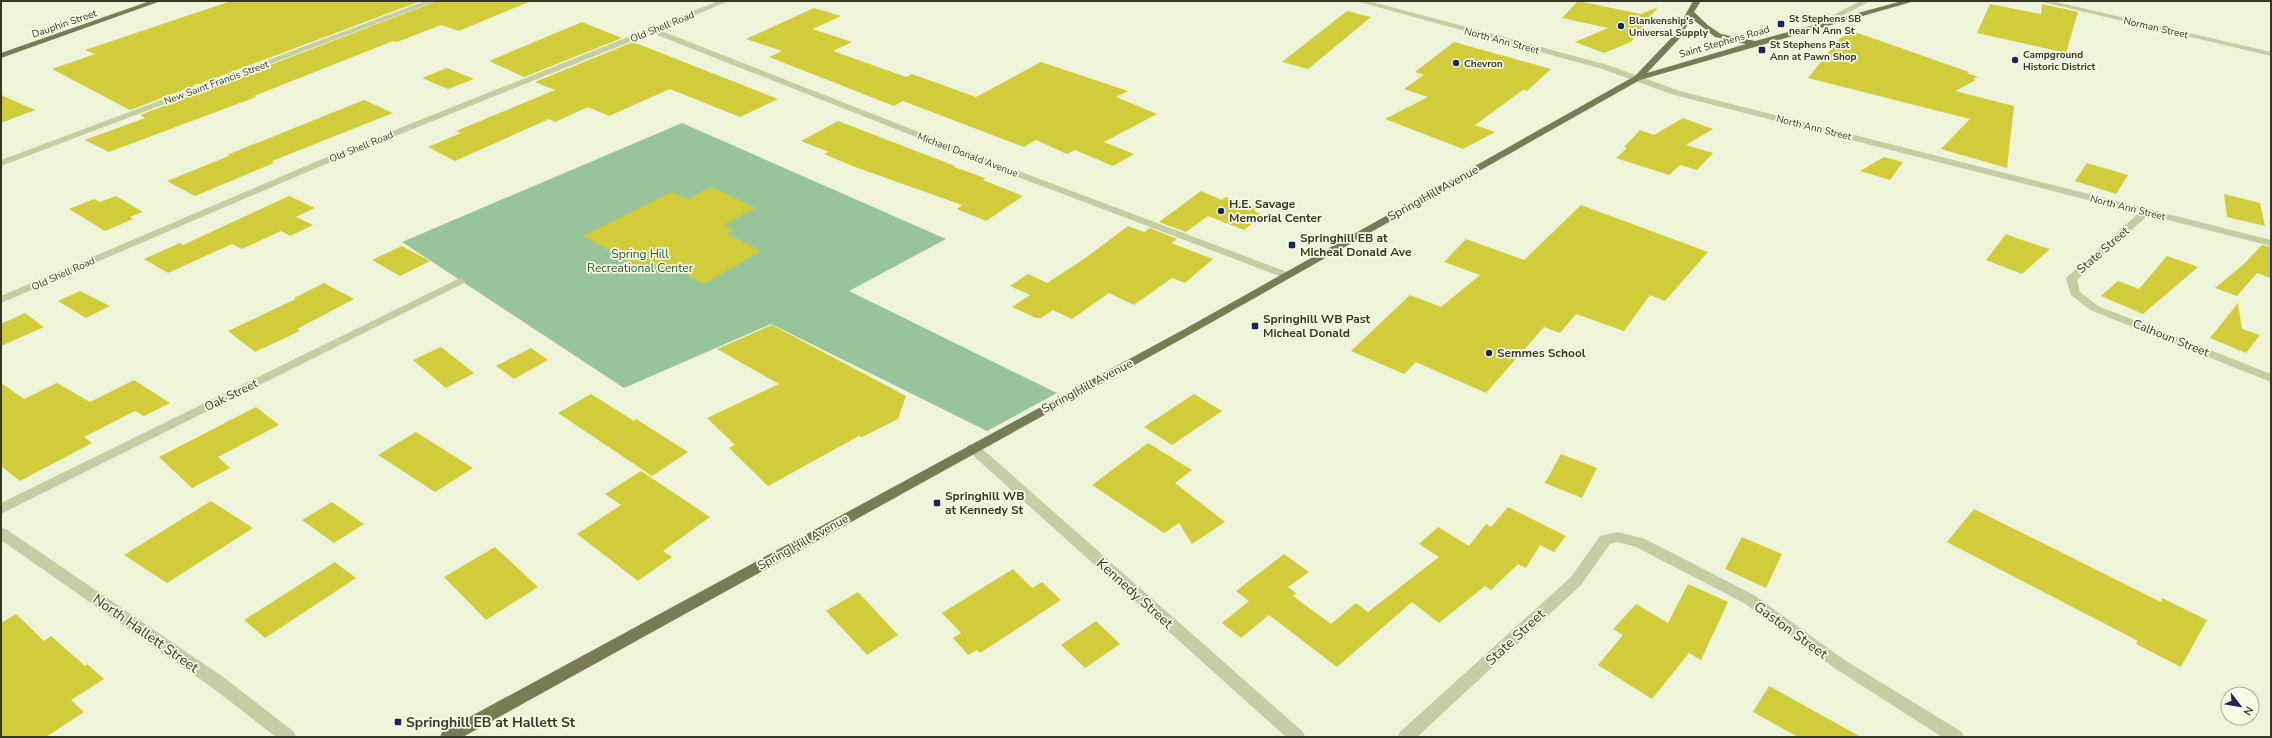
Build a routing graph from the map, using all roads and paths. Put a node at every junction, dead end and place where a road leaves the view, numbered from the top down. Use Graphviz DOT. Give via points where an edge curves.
graph roads {
  1 [pos="157,1"];
  2 [pos="432,1"];
  3 [pos="725,1"];
  4 [pos="1360,1"];
  5 [pos="1697,1"];
  6 [pos="1866,1"];
  7 [pos="1911,1"];
  8 [pos="2042,1"];
  9 [pos="1692,12"];
  10 [pos="1818,25"];
  11 [pos="651,30"];
  12 [pos="1757,42"];
  13 [pos="2271,54"];
  14 [pos="1,56"];
  15 [pos="1638,78"];
  16 [pos="1,162"];
  17 [pos="2146,212"];
  18 [pos="2271,242"];
  19 [pos="1286,276"];
  20 [pos="460,281"];
  21 [pos="2075,293"];
  22 [pos="1,300"];
  23 [pos="2271,378"];
  24 [pos="973,448"];
  25 [pos="1,509"];
  26 [pos="1,533"];
  27 [pos="1618,537"];
  28 [pos="288,737"];
  29 [pos="448,737"];
  30 [pos="1297,737"];
  31 [pos="1406,737"];
  32 [pos="1956,737"];
  1 -- 14 [label="main road, Dauphin Street"];
  2 -- 16 [label="street, New Saint Francis Street"];
  3 -- 11 [label="street, Old Shell Road"];
  4 -- 15 [label="street, North Ann Street"];
  5 -- 9 [label="main road, Spring Hill Avenue"];
  6 -- 10 [label="street"];
  7 -- 10 [label="main road, Saint Stephens Road"];
  8 -- 13 [label="street, Norman Street"];
  9 -- 12 [label="main road" via="1710,33 1723,38"];
  9 -- 15 [label="main road, Spring Hill Avenue" via="1677,36"];
  10 -- 12 [label="main road, Saint Stephens Road"];
  11 -- 19 [label="street, Michael Donald Avenue"];
  11 -- 22 [label="street, Old Shell Road" via="318,164"];
  12 -- 15 [label="main road, Saint Stephens Road"];
  15 -- 17 [label="street, North Ann Street" via="1677,93"];
  15 -- 19 [label="main road, Spring Hill Avenue"];
  17 -- 18 [label="street, North Ann Street"];
  17 -- 21 [label="street, State Street" via="2070,279"];
  19 -- 24 [label="main road, Spring Hill Avenue"];
  20 -- 25 [label="street, Oak Street"];
  21 -- 23 [label="street, Calhoun Street" via="2094,308"];
  24 -- 29 [label="main road, Spring Hill Avenue"];
  24 -- 30 [label="street, Kennedy Street"];
  26 -- 28 [label="street, North Hallett Street" via="220,684"];
  27 -- 31 [label="street, State Street" via="1605,540 1576,581"];
  27 -- 32 [label="street, Gaston Street" via="1640,543 1749,599 1841,665"];
}
